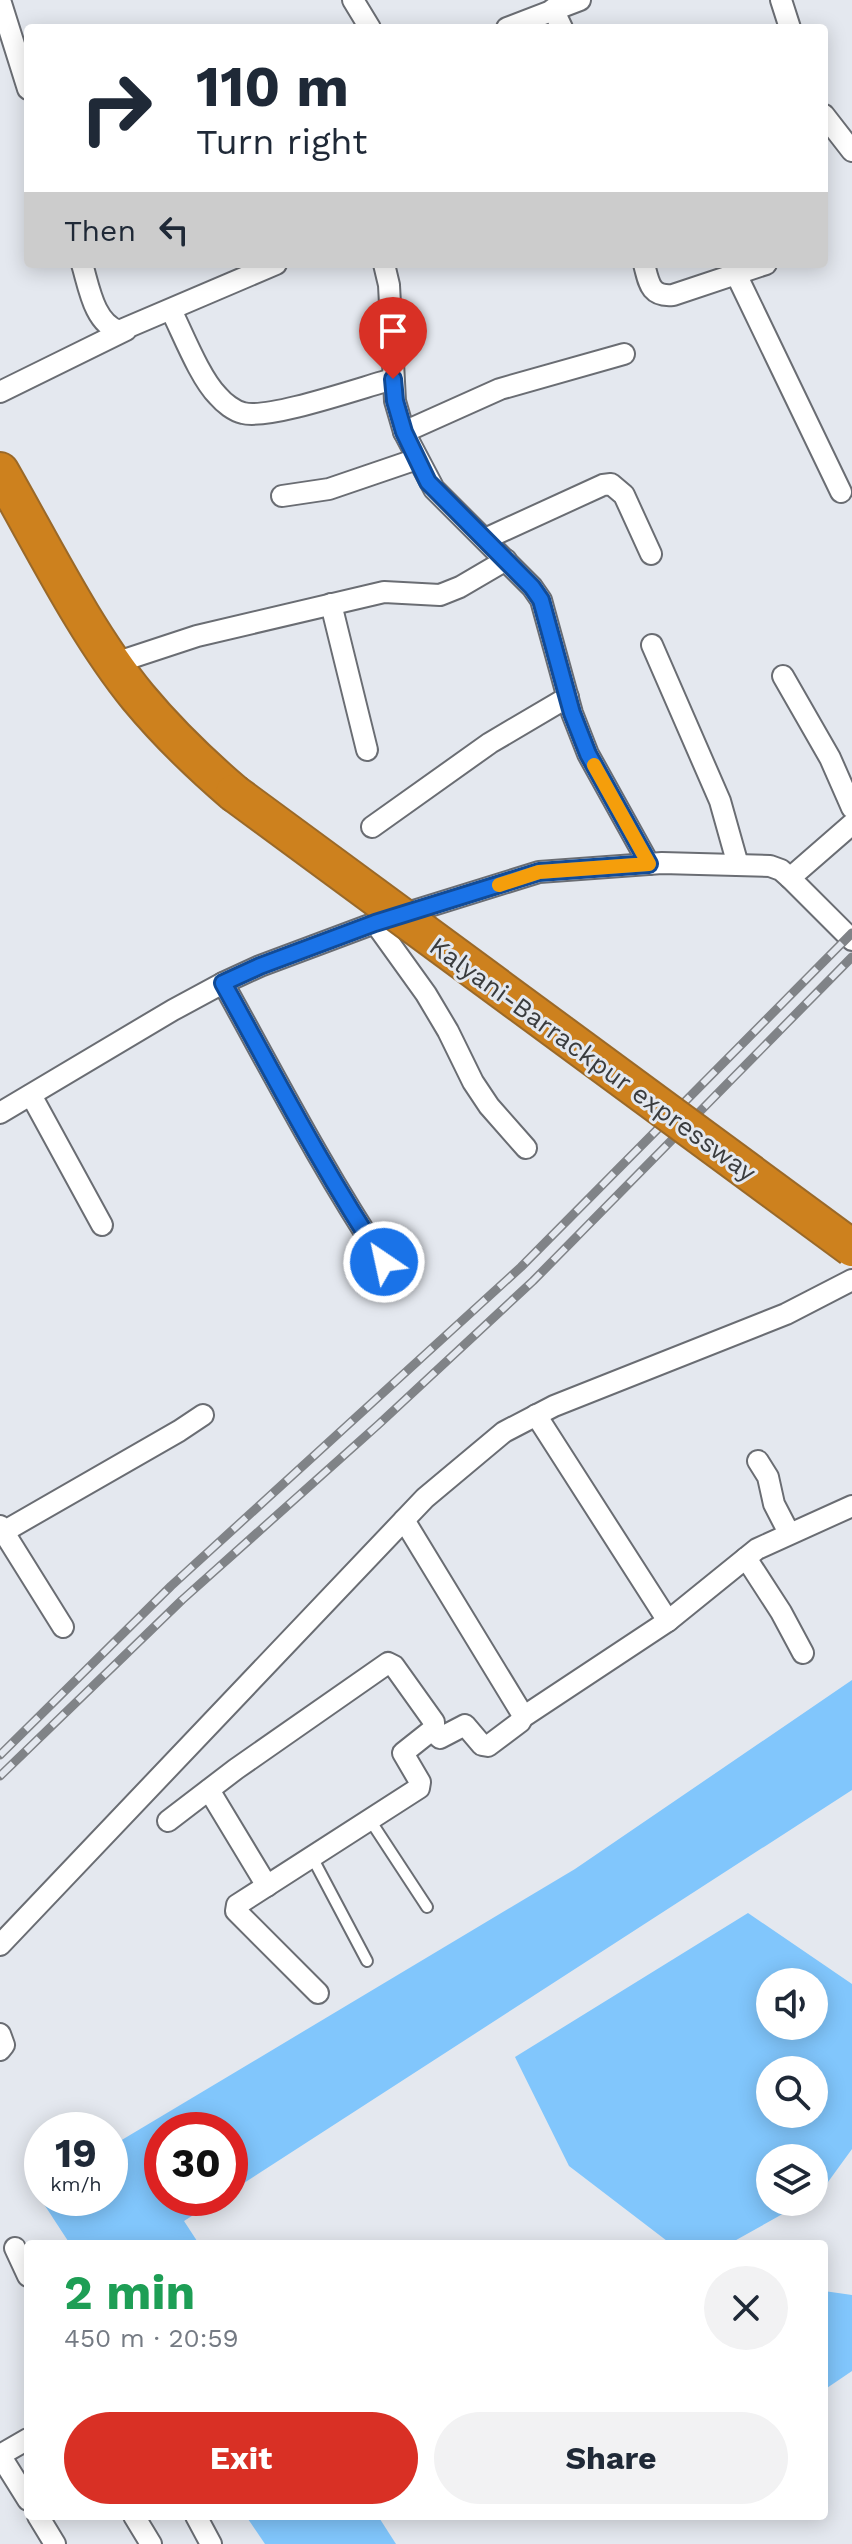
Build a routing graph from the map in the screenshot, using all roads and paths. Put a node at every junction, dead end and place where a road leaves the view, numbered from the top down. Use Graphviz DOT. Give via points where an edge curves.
graph roads {
  1 [pos="0,0"];
  2 [pos="353,0"];
  3 [pos="580,0"];
  4 [pos="781,0"];
  5 [pos="558,18"];
  6 [pos="368,24"];
  7 [pos="527,24"];
  8 [pos="789,24"];
  9 [pos="24,76"];
  10 [pos="828,120"];
  11 [pos="852,151"];
  12 [pos="83,268"];
  13 [pos="267,268"];
  14 [pos="385,268"];
  15 [pos="645,268"];
  16 [pos="754,268"];
  17 [pos="736,274"];
  18 [pos="171,310"];
  19 [pos="129,328"];
  20 [pos="624,354"];
  21 [pos="393,379"];
  22 [pos="0,392"];
  23 [pos="404,432"];
  24 [pos="417,459"];
  25 [pos="0,471"];
  26 [pos="841,492"];
  27 [pos="282,496"];
  28 [pos="485,539"];
  29 [pos="651,554"];
  30 [pos="506,560"];
  31 [pos="331,604"];
  32 [pos="652,645"];
  33 [pos="115,663"];
  34 [pos="783,676"];
  35 [pos="568,697"];
  36 [pos="367,750"];
  37 [pos="852,808"];
  38 [pos="852,824"];
  39 [pos="372,827"];
  40 [pos="649,864"];
  41 [pos="738,865"];
  42 [pos="790,878"];
  43 [pos="375,923"];
  44 [pos="852,940"];
  45 [pos="223,983"];
  46 [pos="31,1095"];
  47 [pos="0,1113"];
  48 [pos="526,1148"];
  49 [pos="102,1225"];
  50 [pos="852,1248"];
  51 [pos="384,1262"];
  52 [pos="852,1280"];
  53 [pos="203,1415"];
  54 [pos="536,1415"];
  55 [pos="758,1461"];
  56 [pos="849,1513"];
  57 [pos="404,1520"];
  58 [pos="2,1529"];
  59 [pos="789,1533"];
  60 [pos="746,1558"];
  61 [pos="668,1621"];
  62 [pos="63,1627"];
  63 [pos="803,1653"];
  64 [pos="524,1715"];
  65 [pos="434,1731"];
  66 [pos="209,1790"];
  67 [pos="370,1820"];
  68 [pos="168,1821"];
  69 [pos="312,1857"];
  70 [pos="267,1886"];
  71 [pos="427,1907"];
  72 [pos="0,1945"];
  73 [pos="367,1961"];
  74 [pos="318,1993"];
  75 [pos="0,2034"];
  76 [pos="0,2050"];
  77 [pos="15,2248"];
  78 [pos="24,2267"];
  79 [pos="24,2441"];
  80 [pos="0,2455"];
  81 [pos="24,2494"];
  82 [pos="40,2520"];
  83 [pos="136,2520"];
  84 [pos="198,2520"];
  85 [pos="54,2544"];
  86 [pos="151,2544"];
  87 [pos="211,2544"];
  1 -- 9 [label="street"];
  2 -- 6 [label="street"];
  3 -- 5 [label="street"];
  4 -- 8 [label="street"];
  5 -- 7 [label="street"];
  10 -- 11 [label="street"];
  12 -- 19 [label="street" via="109,327"];
  13 -- 18 [label="street"];
  14 -- 21 [label="street"];
  15 -- 17 [label="street" via="649,283 664,296"];
  16 -- 17 [label="street"];
  17 -- 26 [label="street"];
  18 -- 19 [label="street"];
  18 -- 21 [label="street" via="216,395 243,413 271,413"];
  19 -- 22 [label="street"];
  20 -- 23 [label="street" via="500,389"];
  21 -- 23 [label="street"];
  23 -- 24 [label="street"];
  24 -- 27 [label="street" via="329,489"];
  24 -- 28 [label="street" via="434,489"];
  25 -- 33 [label="highway, Kalyani-Barrackpur expressway"];
  28 -- 29 [label="street" via="611,484 624,495"];
  28 -- 30 [label="street"];
  30 -- 31 [label="street" via="440,595 384,592"];
  30 -- 35 [label="street" via="545,609"];
  31 -- 33 [label="street" via="197,636"];
  31 -- 36 [label="street"];
  32 -- 41 [label="street" via="720,801"];
  33 -- 50 [label="highway, Kalyani-Barrackpur expressway, bridge" via="188,753 234,793"];
  34 -- 37 [label="street"];
  35 -- 39 [label="street" via="490,743"];
  35 -- 40 [label="street" via="588,754"];
  38 -- 42 [label="street"];
  40 -- 41 [label="street"];
  40 -- 43 [label="street" via="539,872"];
  41 -- 42 [label="street" via="770,866"];
  42 -- 44 [label="street"];
  43 -- 45 [label="street"];
  43 -- 48 [label="street" via="426,994 489,1106"];
  45 -- 46 [label="street"];
  45 -- 51 [label="street" via="314,1150"];
  46 -- 47 [label="street"];
  46 -- 49 [label="street"];
  52 -- 54 [label="street" via="786,1314"];
  53 -- 58 [label="street"];
  54 -- 57 [label="street" via="504,1432"];
  54 -- 61 [label="street"];
  55 -- 59 [label="street"];
  56 -- 59 [label="street"];
  57 -- 64 [label="street"];
  57 -- 72 [label="street"];
  58 -- 62 [label="street"];
  59 -- 60 [label="street"];
  60 -- 61 [label="street"];
  60 -- 63 [label="street"];
  61 -- 64 [label="street"];
  64 -- 65 [label="street" via="488,1746 465,1725 444,1737"];
  65 -- 66 [label="street" via="434,1722 388,1663"];
  65 -- 67 [label="street" via="403,1752 419,1788"];
  66 -- 68 [label="street"];
  66 -- 70 [label="street"];
  67 -- 69 [label="street"];
  67 -- 71 [label="lane"];
  69 -- 70 [label="street"];
  69 -- 73 [label="lane"];
  70 -- 74 [label="street" via="237,1905 236,1911"];
  75 -- 76 [label="street"];
  77 -- 78 [label="street"];
  79 -- 80 [label="street"];
  80 -- 81 [label="street"];
  82 -- 85 [label="street"];
  83 -- 86 [label="street"];
  84 -- 87 [label="street"];
}
